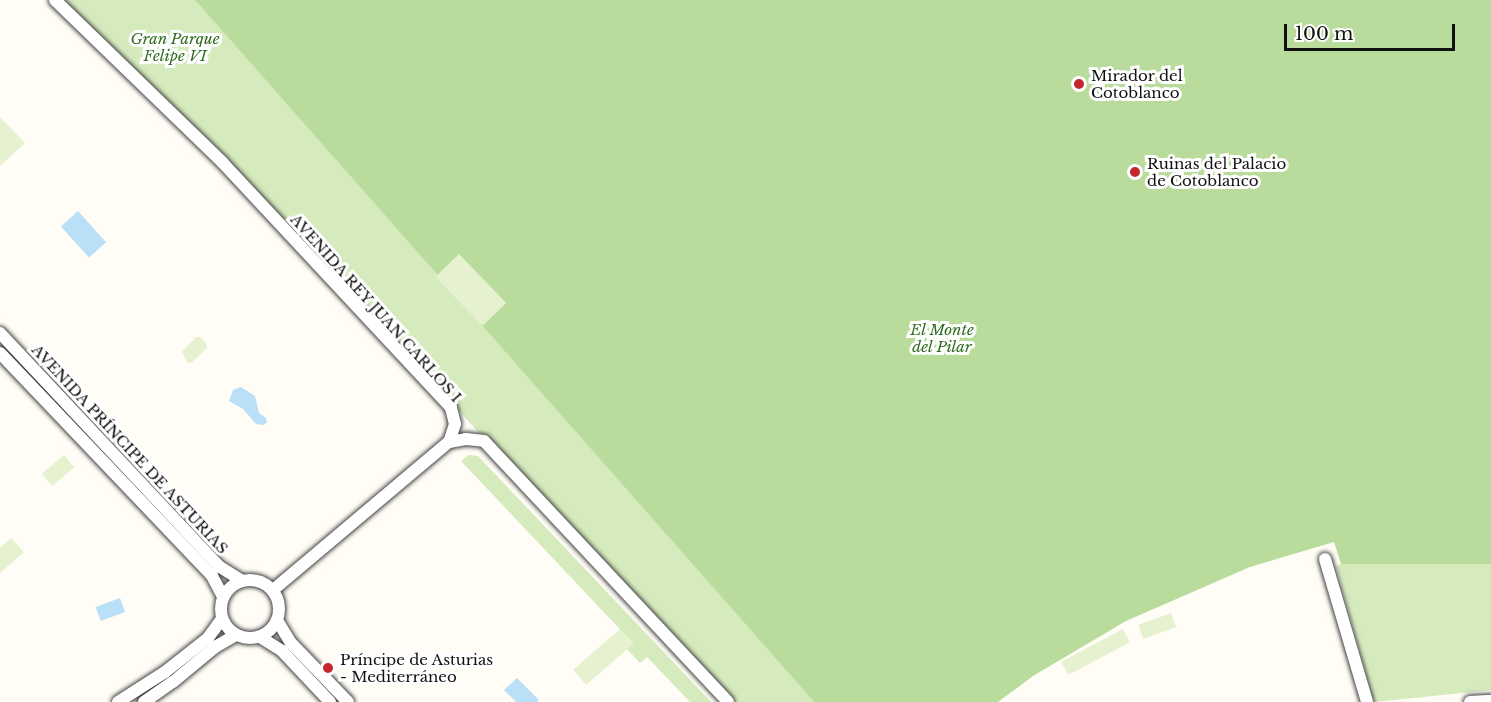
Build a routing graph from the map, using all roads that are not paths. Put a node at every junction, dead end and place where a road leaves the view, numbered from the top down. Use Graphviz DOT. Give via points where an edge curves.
graph roads {
  1 [pos="54,0"];
  2 [pos="0,333"];
  3 [pos="0,353"];
  4 [pos="449,442"];
  5 [pos="1325,559"];
  6 [pos="242,581"];
  7 [pos="273,590"];
  8 [pos="223,597"];
  9 [pos="222,619"];
  10 [pos="278,620"];
  11 [pos="236,636"];
  12 [pos="260,637"];
  13 [pos="1491,701"];
  14 [pos="118,702"];
  15 [pos="144,702"];
  16 [pos="330,702"];
  17 [pos="348,702"];
  18 [pos="728,702"];
  19 [pos="1367,702"];
  20 [pos="1470,702"];
  1 -- 4 [label="street, AVENIDA REY JUAN CARLOS I" via="222,162 451,408 455,424"];
  2 -- 6 [label="street, AVENIDA PRÍNCIPE DE ASTURIAS" via="220,567"];
  3 -- 8 [label="street, AVENIDA PRÍNCIPE DE ASTURIAS" via="212,576"];
  4 -- 7 [label="street"];
  4 -- 18 [label="street" via="484,441"];
  5 -- 19 [label="street"];
  6 -- 7 [label="street" via="259,581"];
  6 -- 8 [label="street"];
  7 -- 10 [label="street" via="279,605"];
  8 -- 9 [label="street"];
  9 -- 11 [label="street"];
  9 -- 14 [label="street" via="208,638"];
  10 -- 12 [label="street"];
  10 -- 17 [label="street" via="291,642"];
  11 -- 12 [label="street"];
  11 -- 15 [label="street" via="215,647"];
  12 -- 16 [label="street" via="282,651"];
  13 -- 20 [label="street"];
}
